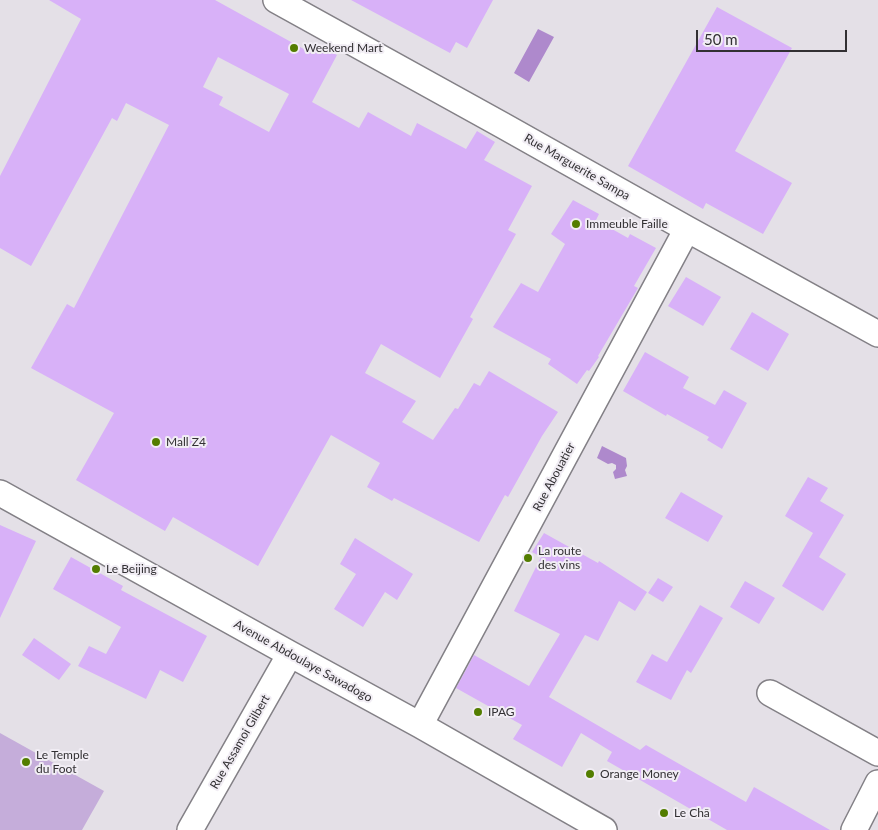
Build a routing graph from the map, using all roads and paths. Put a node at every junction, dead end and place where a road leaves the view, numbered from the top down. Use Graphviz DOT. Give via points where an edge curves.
graph roads {
  1 [pos="276,0"];
  2 [pos="687,229"];
  3 [pos="878,334"];
  4 [pos="0,493"];
  5 [pos="290,654"];
  6 [pos="770,693"];
  7 [pos="420,725"];
  8 [pos="878,754"];
  9 [pos="878,783"];
  10 [pos="190,830"];
  11 [pos="604,830"];
  12 [pos="854,830"];
  1 -- 2 [label="street, Rue Marguerite Sampa"];
  2 -- 3 [label="street, Rue Marguerite Sampa"];
  2 -- 7 [label="street, Rue Abouatier"];
  4 -- 5 [label="street, Avenue Abdoulaye Sawadogo"];
  5 -- 7 [label="street, Avenue Abdoulaye Sawadogo"];
  5 -- 10 [label="street, Rue Assamoi Gilbert"];
  6 -- 8 [label="street"];
  7 -- 11 [label="street, Avenue Abdoulaye Sawadogo"];
  9 -- 12 [label="street"];
}
